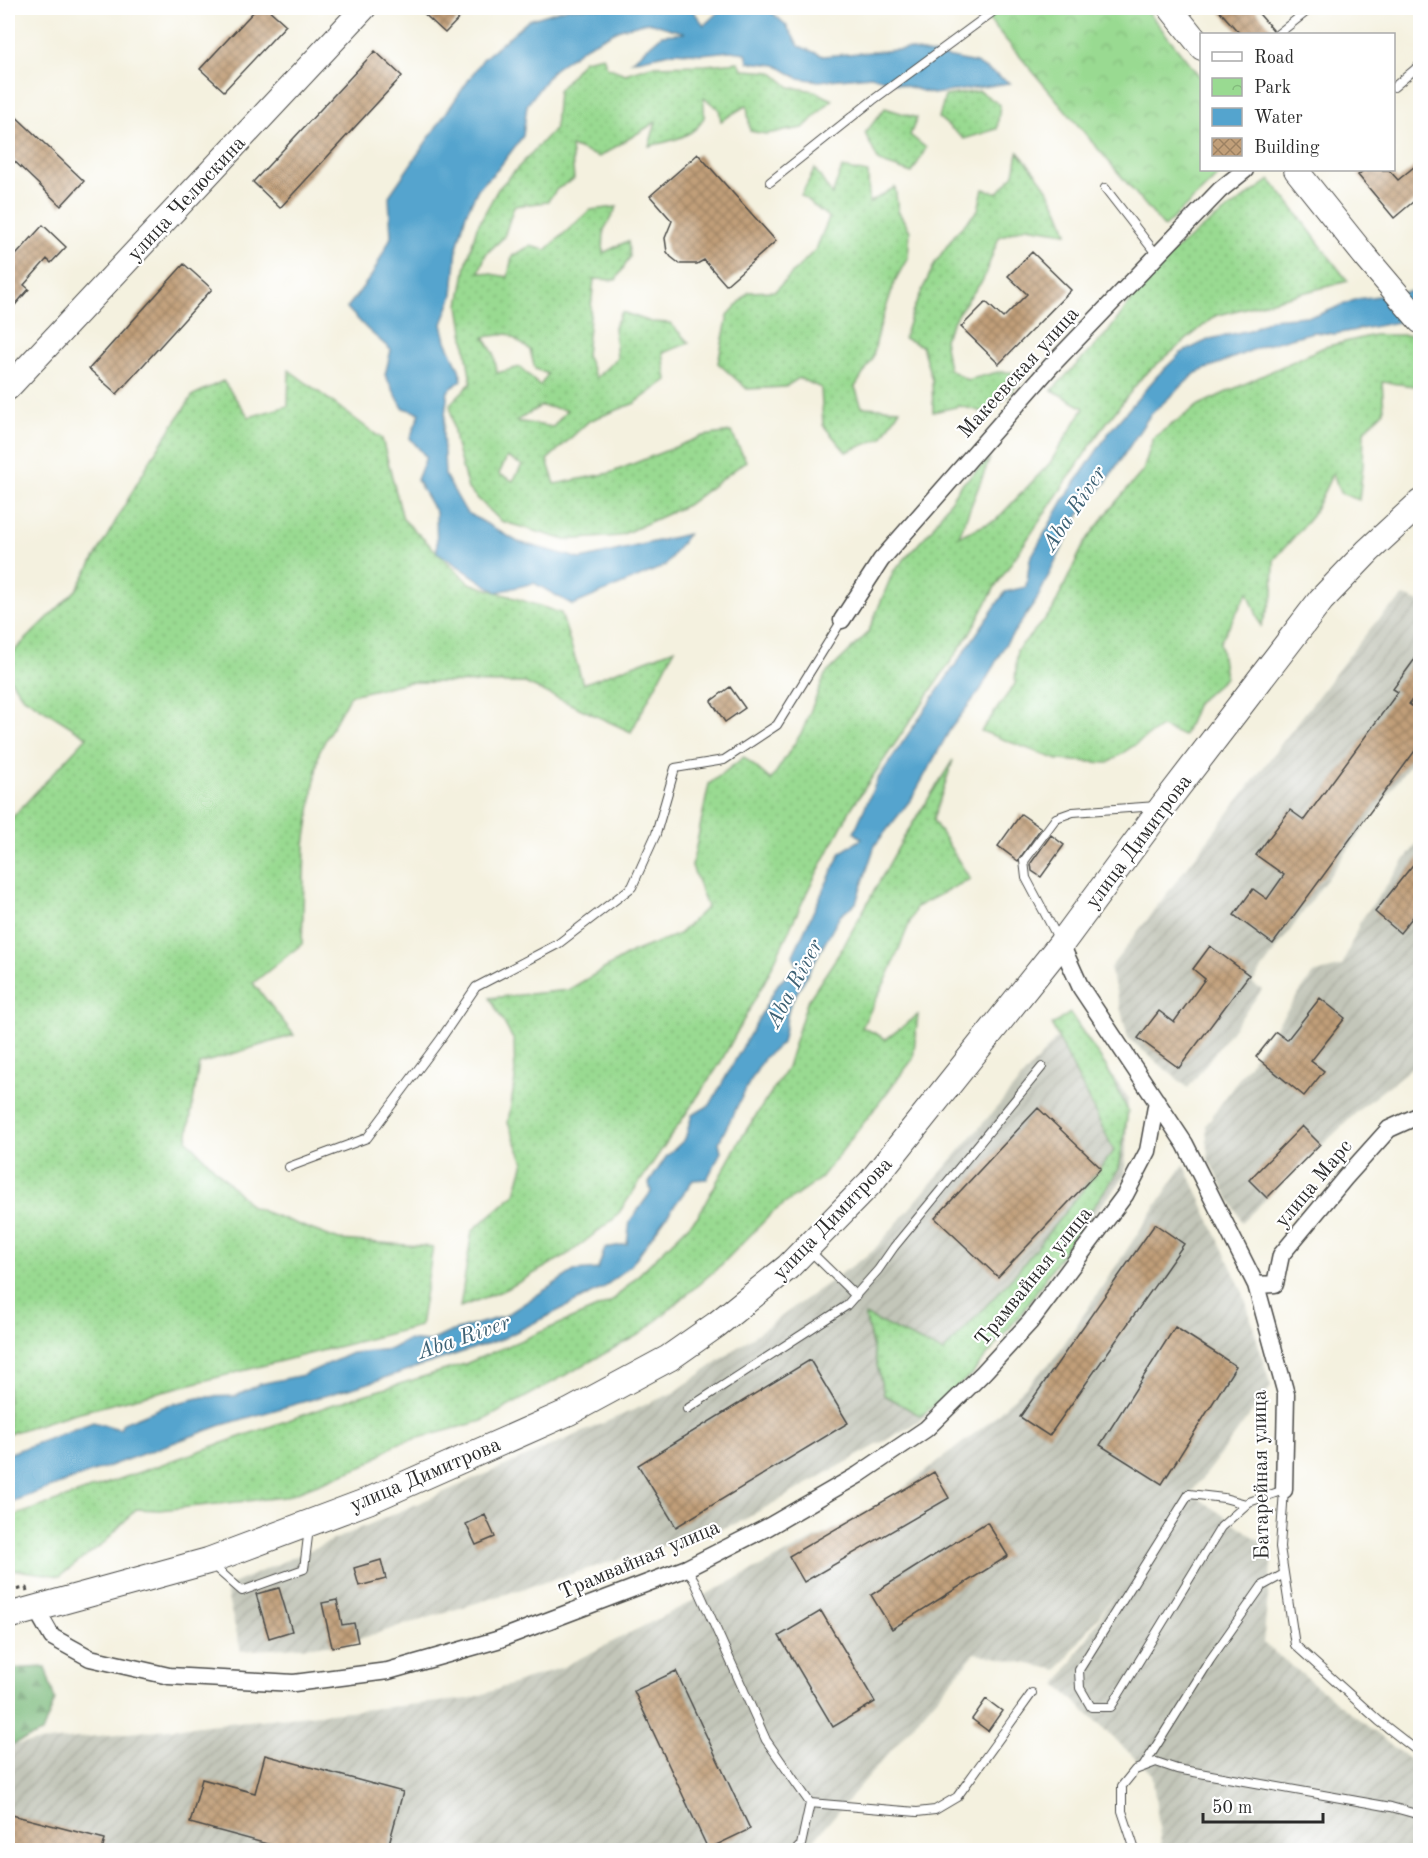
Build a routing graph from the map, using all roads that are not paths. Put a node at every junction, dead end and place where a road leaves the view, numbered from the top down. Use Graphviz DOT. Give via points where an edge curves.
graph roads {
  1 [pos="364,8"];
  2 [pos="998,8"];
  3 [pos="1170,8"];
  4 [pos="1311,8"];
  5 [pos="1279,33"];
  6 [pos="1200,46"];
  7 [pos="1420,65"];
  8 [pos="1395,86"];
  9 [pos="1244,171"];
  10 [pos="1297,171"];
  11 [pos="770,182"];
  12 [pos="1105,188"];
  13 [pos="1157,255"];
  14 [pos="1420,321"];
  15 [pos="8,388"];
  16 [pos="1420,503"];
  17 [pos="842,620"];
  18 [pos="1163,806"];
  19 [pos="1061,945"];
  20 [pos="1042,1067"];
  21 [pos="1157,1101"];
  22 [pos="1420,1115"];
  23 [pos="289,1167"];
  24 [pos="807,1248"];
  25 [pos="1256,1285"];
  26 [pos="856,1296"];
  27 [pos="687,1409"];
  28 [pos="1284,1490"];
  29 [pos="1246,1504"];
  30 [pos="310,1522"];
  31 [pos="208,1561"];
  32 [pos="687,1568"];
  33 [pos="1284,1574"];
  34 [pos="36,1609"];
  35 [pos="8,1616"];
  36 [pos="1032,1693"];
  37 [pos="1420,1753"];
  38 [pos="1143,1767"];
  39 [pos="810,1803"];
  40 [pos="1420,1815"];
  41 [pos="796,1851"];
  42 [pos="1135,1851"];
  1 -- 15 [label="street, улица Челюскина"];
  2 -- 11 [label="lane"];
  3 -- 6 [label="street"];
  4 -- 5 [label="lane"];
  7 -- 8 [label="lane"];
  9 -- 13 [label="street, Макеевская улица"];
  10 -- 14 [label="street"];
  12 -- 13 [label="lane"];
  13 -- 17 [label="street, Макеевская улица" via="1051,366 880,560"];
  16 -- 18 [label="main road, улица Димитрова" via="1321,600"];
  17 -- 23 [label="lane" via="777,725 724,760 675,768 656,834 632,887 558,944 476,987 367,1138"];
  18 -- 19 [label="main road, улица Димитрова"];
  18 -- 19 [label="lane" via="1073,812 1056,818 1024,861 1026,878"];
  19 -- 21 [label="street, Батарейная улица" via="1081,988"];
  19 -- 24 [label="main road, улица Димитрова" via="871,1182"];
  20 -- 26 [label="lane"];
  21 -- 25 [label="street, Батарейная улица" via="1185,1144"];
  21 -- 32 [label="street, Трамвайная улица" via="1148,1151 1125,1195 1030,1322 983,1373 926,1429 858,1475"];
  22 -- 25 [label="street, улица Марс" via="1389,1129 1345,1178 1281,1256 1275,1284"];
  24 -- 26 [label="lane"];
  24 -- 30 [label="main road, улица Димитрова" via="716,1325 669,1358 569,1412 368,1501"];
  25 -- 28 [label="street, Батарейная улица" via="1286,1394"];
  26 -- 27 [label="lane" via="824,1322"];
  28 -- 29 [label="lane"];
  28 -- 33 [label="lane, Батарейная улица" via="1280,1547"];
  29 -- 29 [label="lane" via="1221,1527 1111,1707 1091,1707 1080,1688 1079,1670 1188,1494"];
  30 -- 31 [label="main road, улица Димитрова"];
  30 -- 31 [label="lane" via="304,1569 242,1592"];
  31 -- 34 [label="main road, улица Димитрова"];
  32 -- 34 [label="street, Трамвайная улица" via="497,1640 388,1671 294,1683 169,1676 90,1658 52,1637"];
  32 -- 39 [label="lane" via="766,1740"];
  33 -- 37 [label="lane, Батарейная улица" via="1295,1645"];
  33 -- 38 [label="lane" via="1262,1586"];
  34 -- 35 [label="main road, улица Димитрова"];
  36 -- 39 [label="lane" via="957,1797 935,1810 917,1812"];
  38 -- 40 [label="lane" via="1156,1762"];
  38 -- 42 [label="lane" via="1122,1786 1122,1811"];
  39 -- 41 [label="lane" via="801,1845"];
}
